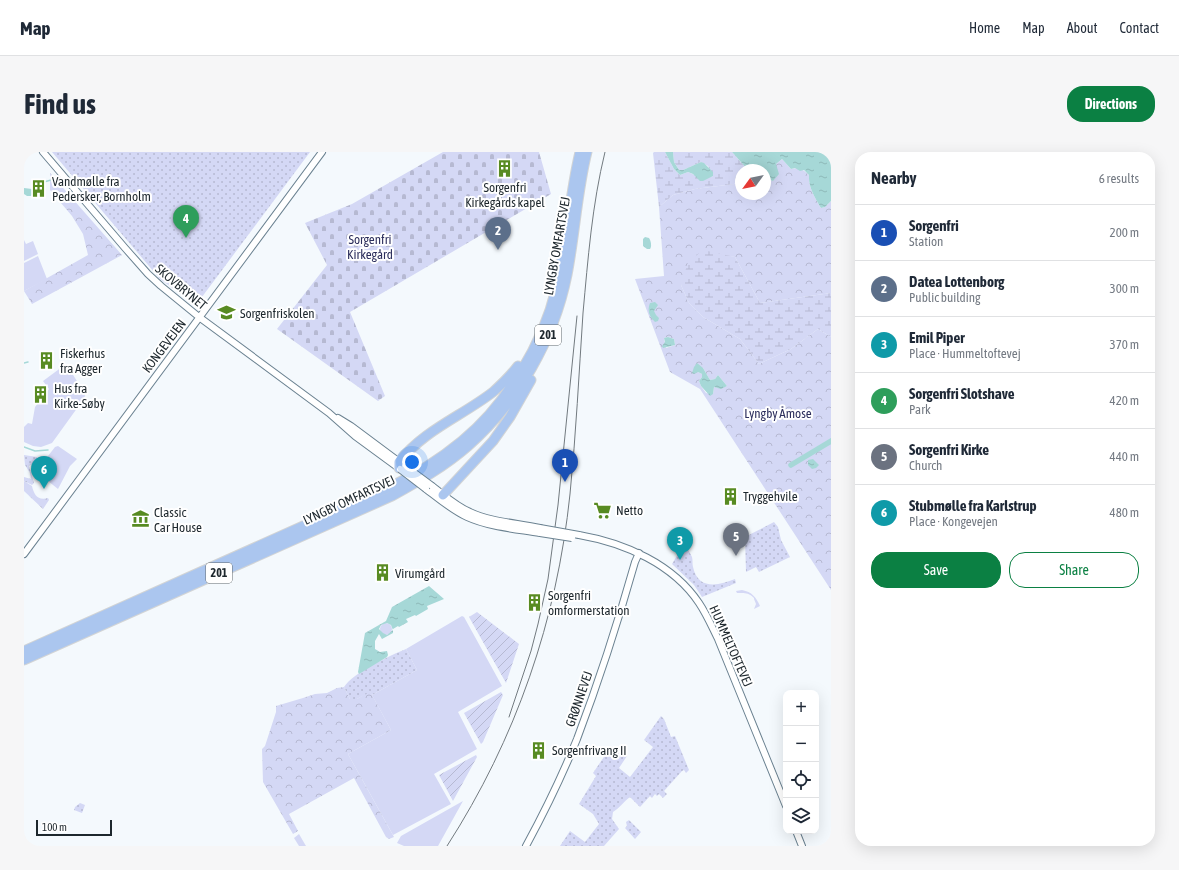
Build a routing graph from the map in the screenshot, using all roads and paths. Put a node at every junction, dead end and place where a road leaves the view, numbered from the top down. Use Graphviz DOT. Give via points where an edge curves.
graph roads {
  1 [pos="43,152"];
  2 [pos="322,152"];
  3 [pos="580,152"];
  4 [pos="587,152"];
  5 [pos="200,317"];
  6 [pos="541,334"];
  7 [pos="542,350"];
  8 [pos="401,466"];
  9 [pos="429,487"];
  10 [pos="444,494"];
  11 [pos="540,530"];
  12 [pos="640,553"];
  13 [pos="24,554"];
  14 [pos="24,651"];
  15 [pos="24,660"];
  16 [pos="783,799"];
  17 [pos="797,834"];
  18 [pos="526,846"];
  19 [pos="802,846"];
  1 -- 5 [label="street, SKOVBRYNET" via="148,274"];
  2 -- 5 [label="street, KONGEVEJEN"];
  3 -- 6 [label="highway, LYNGBY OMFARTSVEJ / 201" via="556,291"];
  4 -- 7 [label="highway, LYNGBY OMFARTSVEJ / 201" via="567,275 559,307"];
  5 -- 8 [label="street, SKOVBRYNET" via="329,413 351,426"];
  5 -- 13 [label="street, KONGEVEJEN"];
  6 -- 8 [label="highway" via="506,380 478,402 430,433 409,451"];
  6 -- 14 [label="highway, LYNGBY OMFARTSVEJ / 201" via="523,368 502,399 463,441 421,471 321,519"];
  7 -- 10 [label="highway" via="533,375 510,417 493,441"];
  7 -- 15 [label="highway, LYNGBY OMFARTSVEJ / 201" via="517,390 489,426 468,446 427,476 392,496"];
  8 -- 9 [label="street, SKOVBRYNET, bridge"];
  9 -- 10 [label="street, HUMMELTOFTEVEJ"];
  9 -- 11 [label="street, HUMMELTOFTEVEJ" via="453,509 472,519 488,524"];
  10 -- 11 [label="street, HUMMELTOFTEVEJ" via="479,516"];
  11 -- 12 [label="street, HUMMELTOFTEVEJ, bridge" via="604,541"];
  12 -- 16 [label="street, HUMMELTOFTEVEJ" via="679,580 707,615"];
  12 -- 18 [label="street, GRØNNEVEJ" via="577,739"];
  17 -- 19 [label="street"];
}
